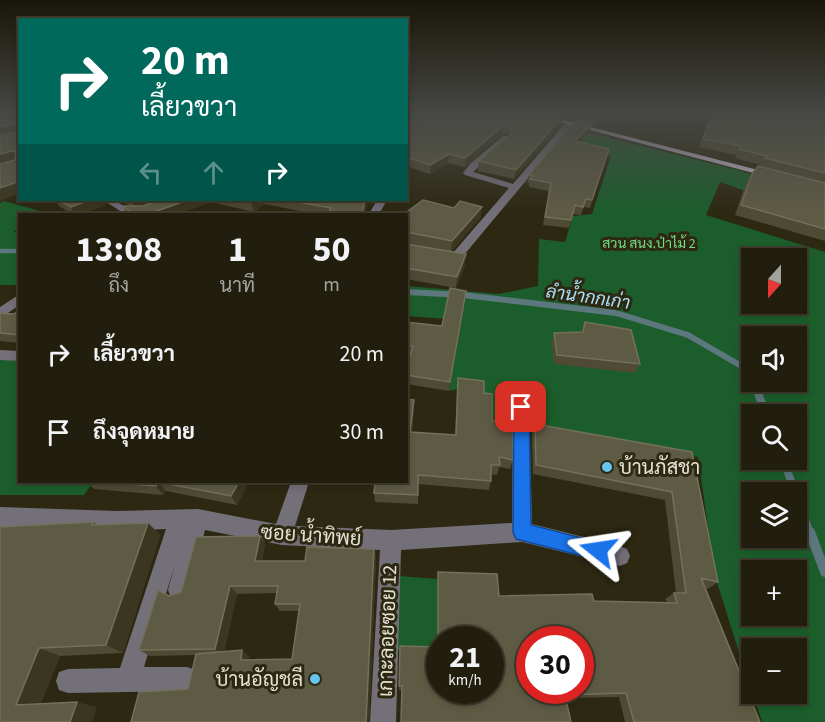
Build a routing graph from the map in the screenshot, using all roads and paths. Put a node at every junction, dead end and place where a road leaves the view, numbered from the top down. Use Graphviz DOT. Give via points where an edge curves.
graph roads {
  1 [pos="496,147"];
  2 [pos="550,147"];
  3 [pos="663,147"];
  4 [pos="781,177"];
  5 [pos="515,187"];
  6 [pos="110,201"];
  7 [pos="130,213"];
  8 [pos="408,248"];
  9 [pos="18,300"];
  10 [pos="0,314"];
  11 [pos="0,355"];
  12 [pos="18,356"];
  13 [pos="521,407"];
  14 [pos="300,483"];
  15 [pos="0,517"];
  16 [pos="188,519"];
  17 [pos="522,532"];
  18 [pos="282,535"];
  19 [pos="391,540"];
  20 [pos="620,556"];
  21 [pos="179,591"];
  22 [pos="128,680"];
  23 [pos="187,680"];
  24 [pos="68,681"];
  25 [pos="383,722"];
  1 -- 5 [label="street" via="468,173"];
  2 -- 5 [label="street"];
  3 -- 4 [label="main road"];
  5 -- 8 [label="street" via="455,258"];
  6 -- 7 [label="street"];
  9 -- 10 [label="street"];
  11 -- 12 [label="street"];
  13 -- 17 [label="street"];
  14 -- 18 [label="street"];
  15 -- 16 [label="street, ซอย น้ำทิพย์"];
  16 -- 18 [label="street, ซอย น้ำทิพย์"];
  16 -- 21 [label="street"];
  16 -- 22 [label="street"];
  17 -- 19 [label="street, ซอย น้ำทิพย์"];
  17 -- 20 [label="street, ซอย น้ำทิพย์"];
  18 -- 19 [label="street, ซอย น้ำทิพย์"];
  19 -- 25 [label="street, เกาะลอยซอย 12"];
  22 -- 23 [label="street"];
  22 -- 24 [label="street"];
}
